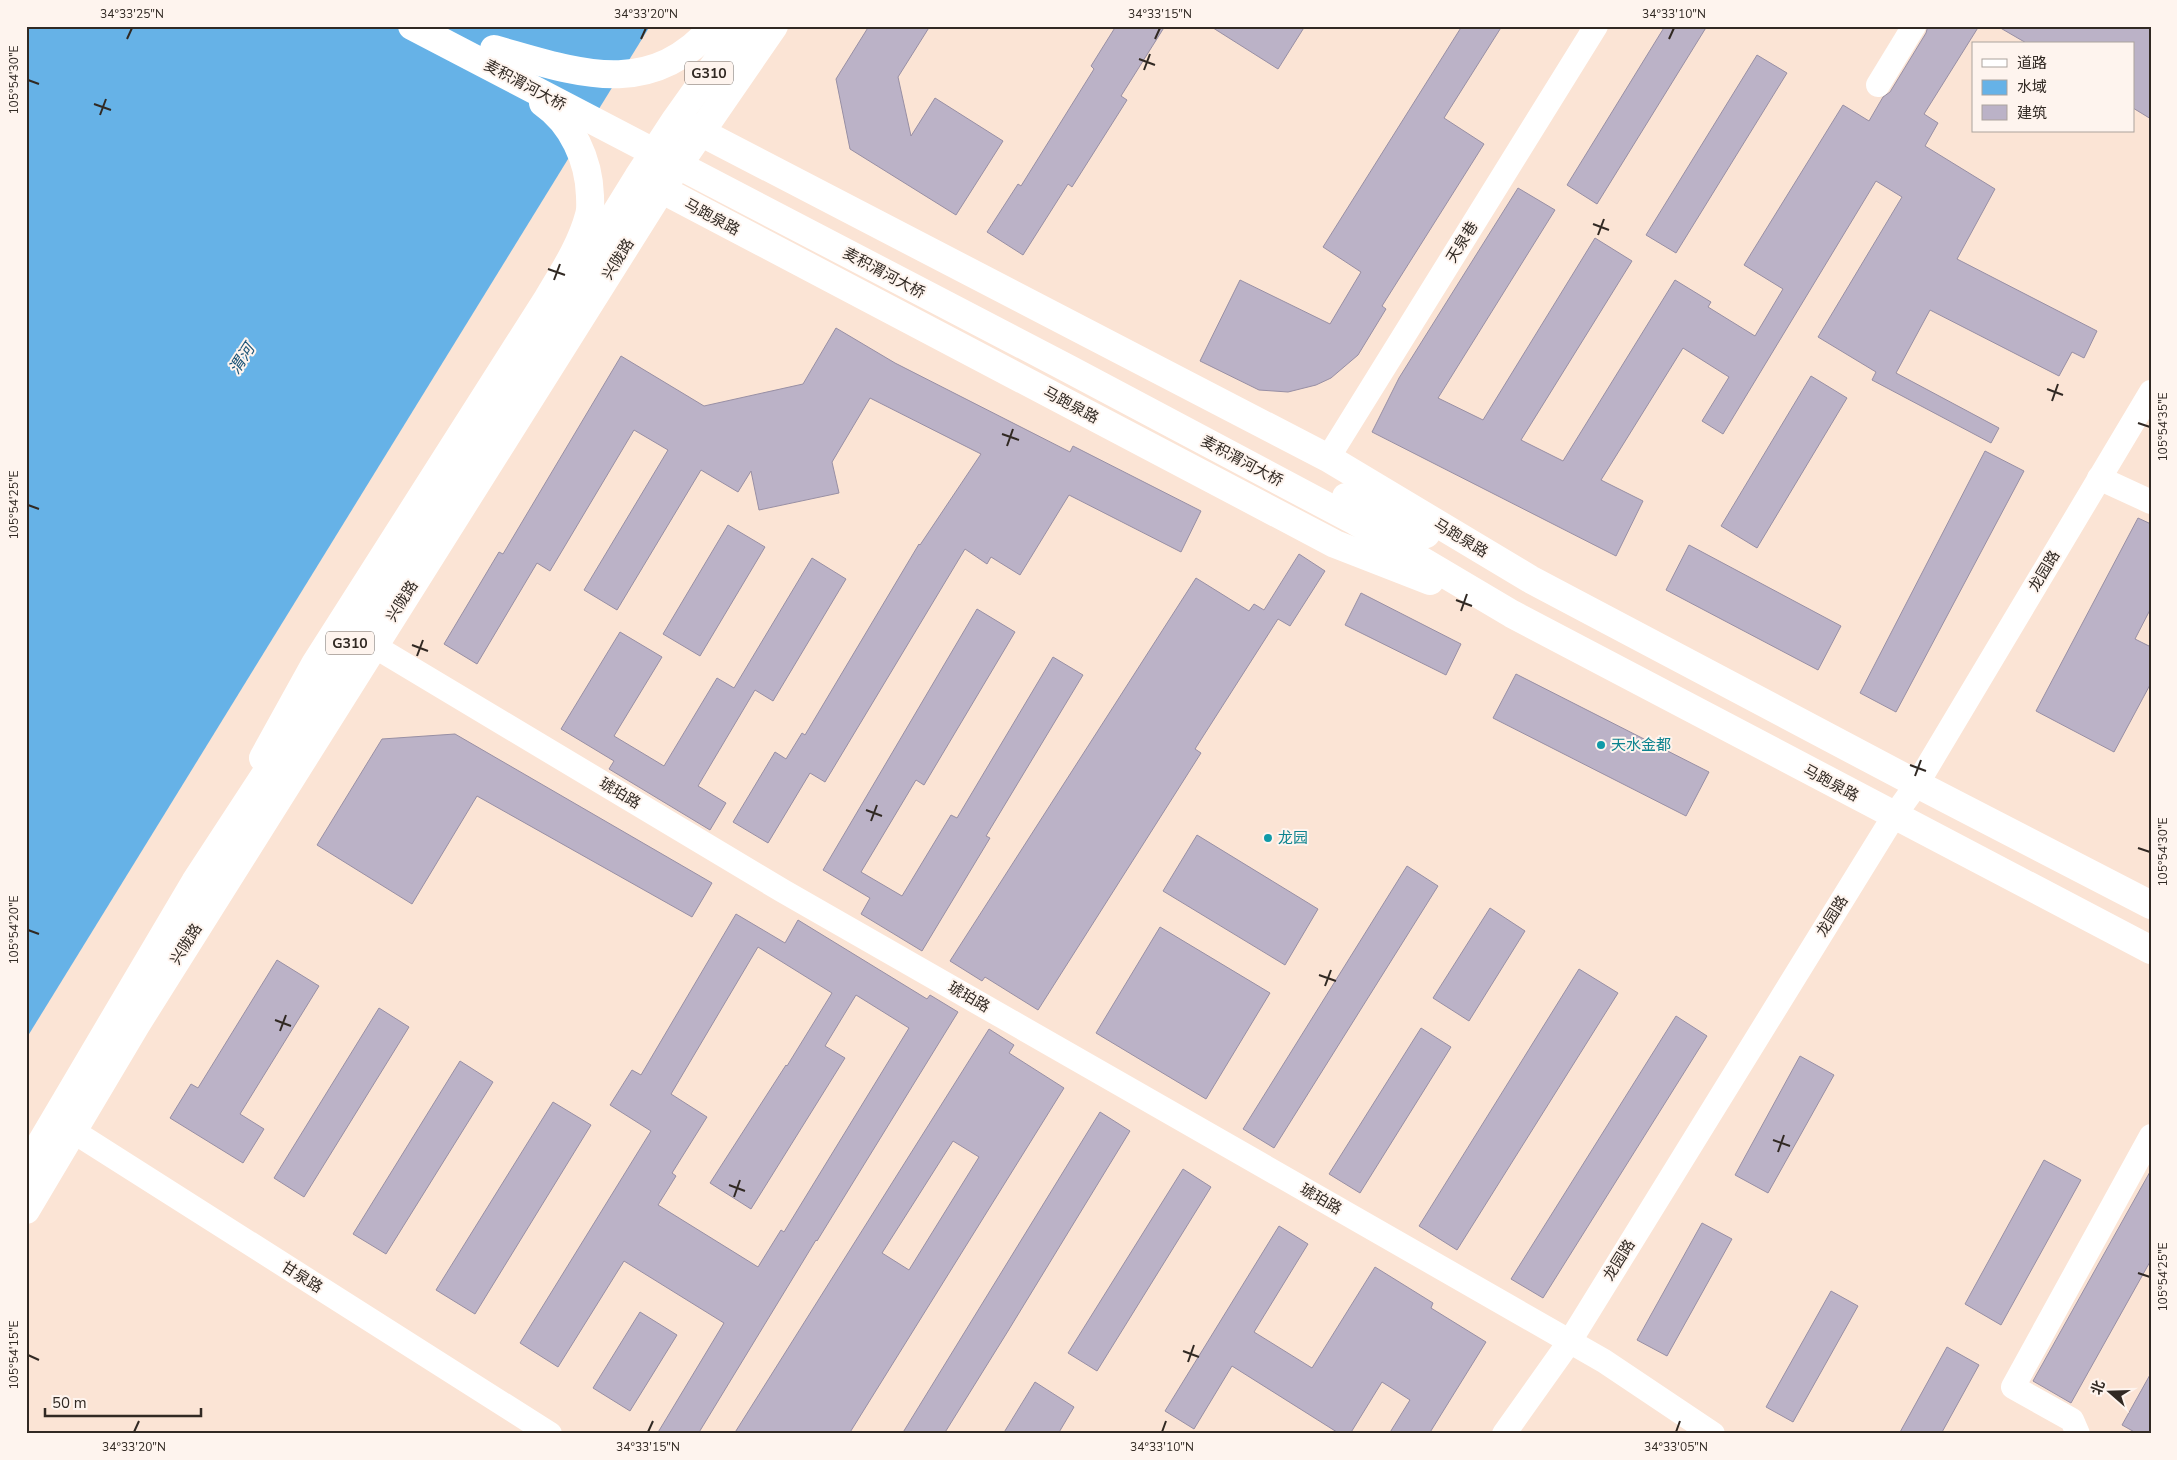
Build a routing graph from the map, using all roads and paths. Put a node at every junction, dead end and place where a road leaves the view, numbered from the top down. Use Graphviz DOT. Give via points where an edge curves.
graph roads {
  1 [pos="412,26"];
  2 [pos="452,26"];
  3 [pos="714,26"];
  4 [pos="742,26"];
  5 [pos="774,26"];
  6 [pos="1596,26"];
  7 [pos="1914,26"];
  8 [pos="492,58"];
  9 [pos="1878,85"];
  10 [pos="676,119"];
  11 [pos="701,132"];
  12 [pos="649,184"];
  13 [pos="2151,392"];
  14 [pos="1328,458"];
  15 [pos="2099,478"];
  16 [pos="2151,502"];
  17 [pos="1360,514"];
  18 [pos="1530,579"];
  19 [pos="1512,614"];
  20 [pos="374,646"];
  21 [pos="1916,784"];
  22 [pos="1894,816"];
  23 [pos="195,882"];
  24 [pos="2151,904"];
  25 [pos="2151,950"];
  26 [pos="64,1126"];
  27 [pos="2151,1136"];
  28 [pos="26,1168"];
  29 [pos="26,1210"];
  30 [pos="1570,1341"];
  31 [pos="550,1434"];
  32 [pos="1504,1434"];
  33 [pos="1713,1434"];
  34 [pos="2078,1434"];
  1 -- 8 [label="main road, 麦积渭河大桥"];
  2 -- 8 [label="main road, 麦积渭河大桥"];
  3 -- 8 [label="main road" via="704,39 678,59 647,72 611,75"];
  4 -- 10 [label="main road, 兴陇路 / G310"];
  5 -- 11 [label="main road, 兴陇路"];
  6 -- 14 [label="street, 天泉巷"];
  7 -- 9 [label="street"];
  8 -- 17 [label="main road, 麦积渭河大桥"];
  8 -- 23 [label="main road" via="568,128 583,155 590,181 590,213 579,246 315,664"];
  10 -- 11 [label="main road, 马跑泉路"];
  10 -- 12 [label="main road, 兴陇路 / G310"];
  11 -- 12 [label="main road, 兴陇路"];
  11 -- 14 [label="main road, 马跑泉路"];
  12 -- 19 [label="main road, 马跑泉路" via="1335,544"];
  12 -- 20 [label="main road, 兴陇路"];
  12 -- 23 [label="main road, 兴陇路 / G310"];
  13 -- 15 [label="street, 龙园路"];
  14 -- 18 [label="main road, 马跑泉路"];
  15 -- 16 [label="street"];
  15 -- 21 [label="street, 龙园路"];
  17 -- 18 [label="main road, 马跑泉路"];
  17 -- 19 [label="main road, 马跑泉路"];
  18 -- 21 [label="main road, 马跑泉路"];
  19 -- 22 [label="main road, 马跑泉路"];
  20 -- 26 [label="main road, 兴陇路" via="142,1016"];
  20 -- 30 [label="street, 琥珀路" via="783,891"];
  21 -- 22 [label="street, 龙园路"];
  21 -- 24 [label="main road, 马跑泉路"];
  22 -- 25 [label="main road, 马跑泉路"];
  22 -- 30 [label="street, 龙园路"];
  23 -- 26 [label="main road, 兴陇路 / G310"];
  26 -- 28 [label="main road, 兴陇路 / G310"];
  26 -- 29 [label="main road, 兴陇路"];
  26 -- 31 [label="street, 甘泉路"];
  27 -- 34 [label="street" via="2013,1387 2072,1420"];
  30 -- 32 [label="street, 龙园路"];
  30 -- 33 [label="street, 琥珀路"];
}
